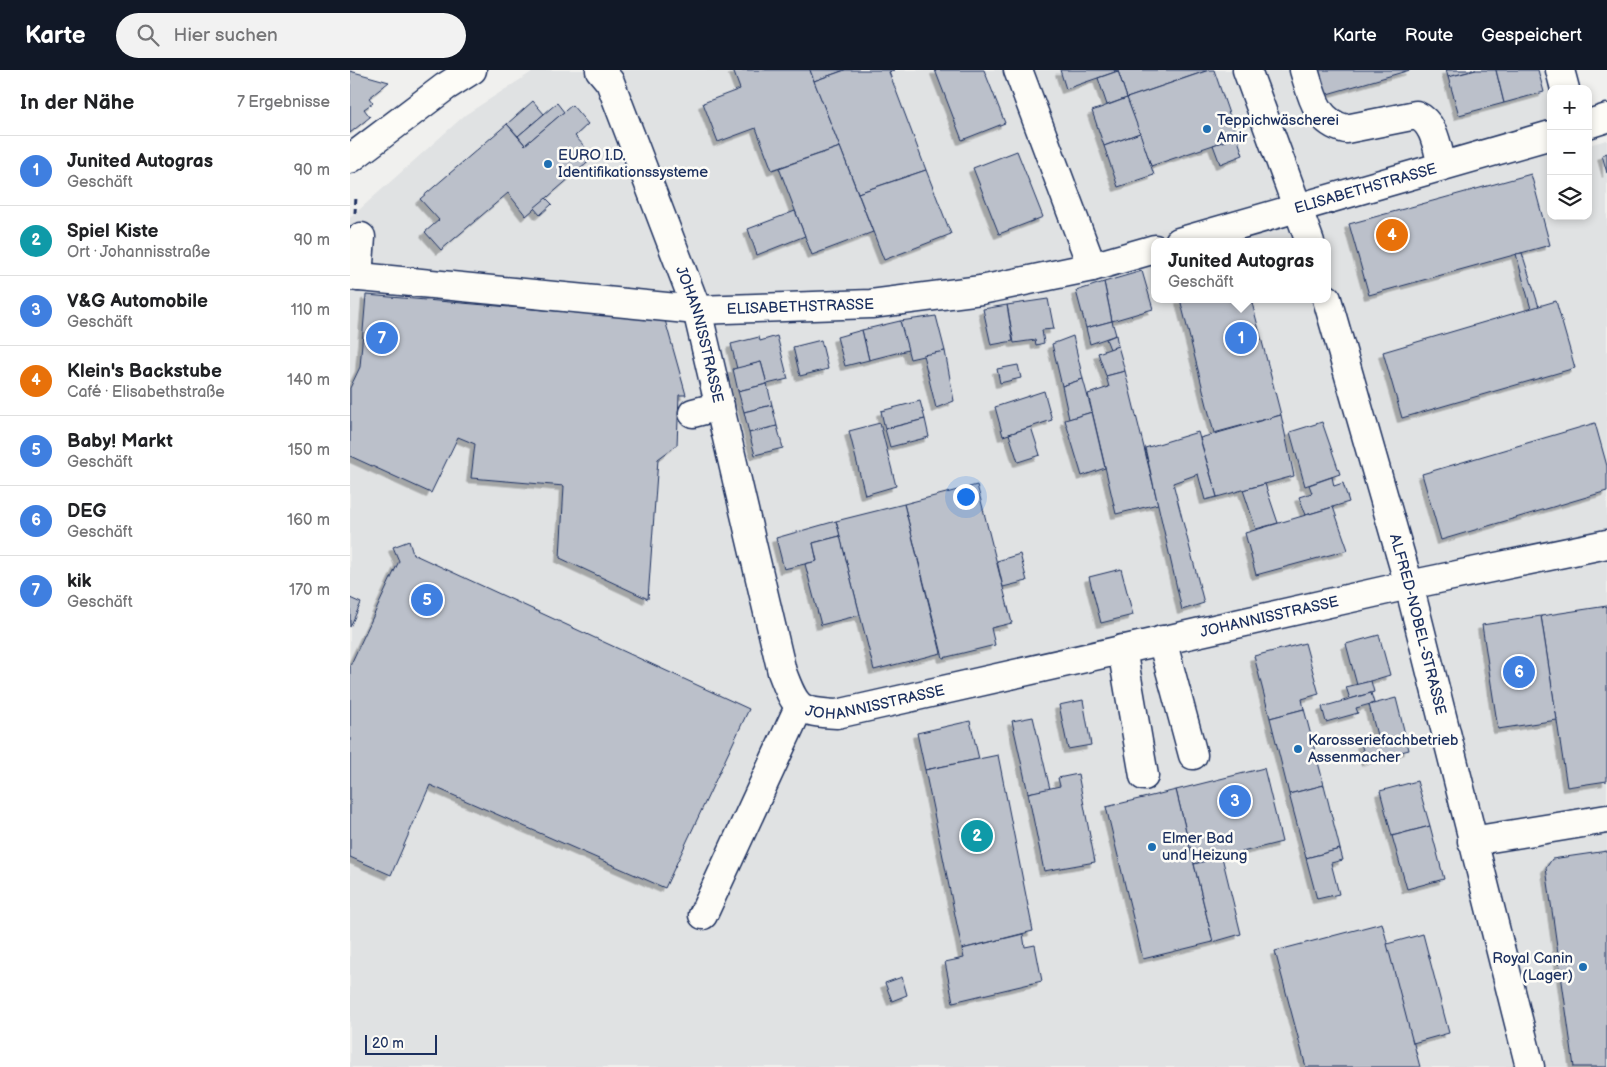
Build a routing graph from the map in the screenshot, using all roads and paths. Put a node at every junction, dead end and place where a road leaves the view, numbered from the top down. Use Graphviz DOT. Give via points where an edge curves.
graph roads {
  1 [pos="472,70"];
  2 [pos="600,70"];
  3 [pos="1018,70"];
  4 [pos="1247,70"];
  5 [pos="1304,70"];
  6 [pos="1560,70"];
  7 [pos="1564,85"];
  8 [pos="1607,118"];
  9 [pos="1592,123"];
  10 [pos="1547,136"];
  11 [pos="350,160"];
  12 [pos="1442,166"];
  13 [pos="356,196"];
  14 [pos="350,200"];
  15 [pos="1298,206"];
  16 [pos="360,237"];
  17 [pos="1192,238"];
  18 [pos="1309,238"];
  19 [pos="1151,250"];
  20 [pos="1092,267"];
  21 [pos="354,277"];
  22 [pos="1328,303"];
  23 [pos="697,310"];
  24 [pos="720,406"];
  25 [pos="692,413"];
  26 [pos="1607,544"];
  27 [pos="1409,585"];
  28 [pos="1162,640"];
  29 [pos="1122,649"];
  30 [pos="799,708"];
  31 [pos="1193,755"];
  32 [pos="1144,776"];
  33 [pos="1607,819"];
  34 [pos="1472,841"];
  35 [pos="703,915"];
  36 [pos="1530,1067"];
  1 -- 11 [label="street"];
  2 -- 23 [label="street, JOHANNISSTRASSE" via="610,82"];
  3 -- 20 [label="street"];
  4 -- 15 [label="street"];
  5 -- 12 [label="street" via="1316,108 1336,126 1346,129 1416,115 1424,119 1432,131"];
  6 -- 7 [label="street"];
  8 -- 9 [label="street"];
  10 -- 12 [label="street, ELISABETHSTRASSE"];
  12 -- 15 [label="street, ELISABETHSTRASSE"];
  13 -- 14 [label="path"];
  15 -- 17 [label="street, ELISABETHSTRASSE"];
  15 -- 18 [label="street"];
  16 -- 21 [label="street, ELISABETHSTRASSE"];
  19 -- 20 [label="street, ELISABETHSTRASSE"];
  20 -- 23 [label="street, ELISABETHSTRASSE" via="982,290 871,304"];
  21 -- 23 [label="street, ELISABETHSTRASSE"];
  22 -- 27 [label="street, ALFRED-NOBEL-STRASSE"];
  23 -- 24 [label="street, JOHANNISSTRASSE"];
  24 -- 25 [label="street"];
  24 -- 30 [label="street, JOHANNISSTRASSE" via="782,672"];
  26 -- 27 [label="street, JOHANNISSTRASSE"];
  27 -- 28 [label="street, JOHANNISSTRASSE"];
  27 -- 34 [label="street, ALFRED-NOBEL-STRASSE"];
  28 -- 29 [label="street, JOHANNISSTRASSE"];
  28 -- 31 [label="street"];
  29 -- 30 [label="street, JOHANNISSTRASSE" via="837,714"];
  29 -- 32 [label="street"];
  30 -- 35 [label="street"];
  33 -- 34 [label="street"];
  34 -- 36 [label="street, ALFRED-NOBEL-STRASSE"];
}
